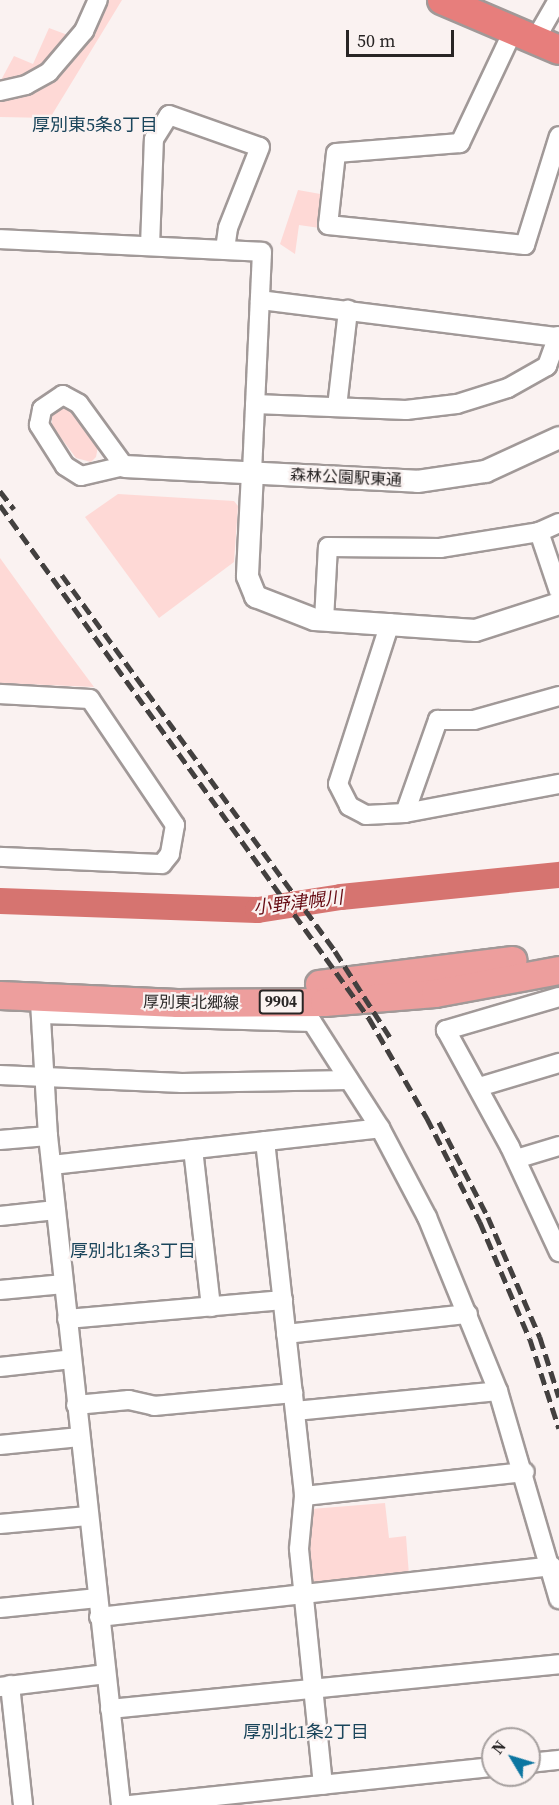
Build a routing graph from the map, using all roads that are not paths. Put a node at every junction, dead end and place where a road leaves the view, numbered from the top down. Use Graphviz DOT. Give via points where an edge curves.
graph roads {
  1 [pos="98,0"];
  2 [pos="558,0"];
  3 [pos="451,2"];
  4 [pos="536,41"];
  5 [pos="0,90"];
  6 [pos="559,136"];
  7 [pos="0,239"];
  8 [pos="150,246"];
  9 [pos="225,250"];
  10 [pos="260,300"];
  11 [pos="348,310"];
  12 [pos="559,337"];
  13 [pos="255,404"];
  14 [pos="337,407"];
  15 [pos="559,437"];
  16 [pos="124,466"];
  17 [pos="252,472"];
  18 [pos="559,522"];
  19 [pos="539,532"];
  20 [pos="559,591"];
  21 [pos="559,603"];
  22 [pos="324,620"];
  23 [pos="390,623"];
  24 [pos="0,694"];
  25 [pos="559,696"];
  26 [pos="559,784"];
  27 [pos="405,813"];
  28 [pos="0,856"];
  29 [pos="559,953"];
  30 [pos="559,970"];
  31 [pos="0,977"];
  32 [pos="0,995"];
  33 [pos="559,997"];
  34 [pos="40,1005"];
  35 [pos="559,1063"];
  36 [pos="0,1075"];
  37 [pos="45,1078"];
  38 [pos="349,1080"];
  39 [pos="479,1087"];
  40 [pos="380,1128"];
  41 [pos="48,1136"];
  42 [pos="0,1140"];
  43 [pos="265,1141"];
  44 [pos="559,1146"];
  45 [pos="193,1149"];
  46 [pos="516,1159"];
  47 [pos="51,1165"];
  48 [pos="56,1210"];
  49 [pos="0,1216"];
  50 [pos="555,1229"];
  51 [pos="559,1252"];
  52 [pos="64,1284"];
  53 [pos="0,1290"];
  54 [pos="283,1300"];
  55 [pos="211,1306"];
  56 [pos="468,1314"];
  57 [pos="67,1318"];
  58 [pos="286,1334"];
  59 [pos="72,1359"];
  60 [pos="0,1367"];
  61 [pos="498,1390"];
  62 [pos="293,1393"];
  63 [pos="76,1405"];
  64 [pos="295,1412"];
  65 [pos="80,1437"];
  66 [pos="0,1444"];
  67 [pos="525,1472"];
  68 [pos="304,1496"];
  69 [pos="88,1516"];
  70 [pos="0,1524"];
  71 [pos="552,1566"];
  72 [pos="304,1594"];
  73 [pos="97,1598"];
  74 [pos="559,1599"];
  75 [pos="0,1608"];
  76 [pos="99,1617"];
  77 [pos="559,1664"];
  78 [pos="106,1674"];
  79 [pos="5,1686"];
  80 [pos="314,1688"];
  81 [pos="110,1709"];
  82 [pos="559,1760"];
  83 [pos="541,1762"];
  84 [pos="481,1768"];
  85 [pos="323,1785"];
  86 [pos="23,1805"];
  87 [pos="121,1805"];
  88 [pos="130,1805"];
  1 -- 5 [label="street" via="84,31 50,72 26,85"];
  2 -- 4 [label="street"];
  3 -- 4 [label="highway"];
  4 -- 6 [label="street" via="460,143 336,153 328,225 525,245"];
  7 -- 8 [label="street"];
  8 -- 9 [label="street"];
  8 -- 9 [label="street" via="154,139 169,116 260,147 228,228"];
  9 -- 10 [label="street" via="262,252"];
  10 -- 11 [label="street"];
  10 -- 13 [label="street"];
  11 -- 12 [label="street"];
  11 -- 14 [label="street"];
  12 -- 14 [label="street" via="547,366 478,399 423,410"];
  13 -- 14 [label="street"];
  13 -- 17 [label="street"];
  15 -- 17 [label="street, 森林公園駅東通" via="485,471 417,481"];
  16 -- 16 [label="street" via="90,475 73,472 40,432 42,409 54,398 72,398"];
  16 -- 17 [label="street, 森林公園駅東通"];
  17 -- 22 [label="street" via="250,589 255,596 276,605"];
  18 -- 19 [label="street"];
  19 -- 20 [label="street"];
  19 -- 22 [label="street" via="440,548 328,547"];
  21 -- 23 [label="street" via="475,630"];
  22 -- 23 [label="street"];
  23 -- 27 [label="street" via="338,784 339,793 356,812"];
  24 -- 28 [label="street" via="90,699 175,825 170,854 162,864"];
  25 -- 27 [label="street" via="474,720 438,720"];
  26 -- 27 [label="street"];
  29 -- 31 [label="main road, 厚別東北郷線 / 9904" via="430,973 319,984 177,985"];
  30 -- 34 [label="main road, 厚別東北郷線 / 9904" via="435,993 324,1002"];
  32 -- 34 [label="main road, 厚別東北郷線 / 9904"];
  33 -- 39 [label="street" via="446,1030"];
  34 -- 37 [label="street"];
  34 -- 38 [label="street" via="312,1022"];
  35 -- 39 [label="street"];
  36 -- 37 [label="street"];
  37 -- 38 [label="street" via="182,1083"];
  37 -- 41 [label="street"];
  38 -- 40 [label="street"];
  39 -- 46 [label="street"];
  40 -- 43 [label="street"];
  40 -- 56 [label="street" via="427,1217"];
  41 -- 42 [label="street"];
  41 -- 47 [label="street"];
  43 -- 45 [label="street"];
  43 -- 54 [label="street"];
  44 -- 46 [label="street"];
  45 -- 47 [label="street"];
  45 -- 55 [label="street"];
  46 -- 50 [label="street"];
  47 -- 48 [label="street"];
  48 -- 49 [label="street"];
  48 -- 52 [label="street"];
  50 -- 51 [label="street"];
  52 -- 53 [label="street"];
  52 -- 57 [label="street"];
  54 -- 55 [label="street"];
  54 -- 58 [label="street"];
  55 -- 57 [label="street"];
  56 -- 58 [label="street"];
  56 -- 61 [label="street"];
  57 -- 59 [label="street"];
  58 -- 62 [label="street"];
  59 -- 60 [label="street"];
  59 -- 63 [label="street"];
  61 -- 64 [label="street"];
  61 -- 67 [label="street"];
  62 -- 63 [label="street" via="154,1406 129,1400"];
  62 -- 64 [label="street"];
  63 -- 65 [label="street"];
  64 -- 68 [label="street"];
  65 -- 66 [label="street"];
  65 -- 69 [label="street"];
  67 -- 68 [label="street"];
  67 -- 71 [label="street"];
  68 -- 72 [label="street" via="299,1549"];
  69 -- 70 [label="street"];
  69 -- 73 [label="street"];
  71 -- 72 [label="street"];
  71 -- 74 [label="street"];
  72 -- 76 [label="street"];
  72 -- 80 [label="street"];
  73 -- 75 [label="street"];
  73 -- 76 [label="street"];
  76 -- 78 [label="street"];
  77 -- 80 [label="street"];
  78 -- 79 [label="street"];
  78 -- 81 [label="street"];
  79 -- 86 [label="street"];
  80 -- 81 [label="street"];
  80 -- 85 [label="street"];
  81 -- 87 [label="street"];
  82 -- 83 [label="street"];
  84 -- 85 [label="street"];
  85 -- 88 [label="street"];
}
